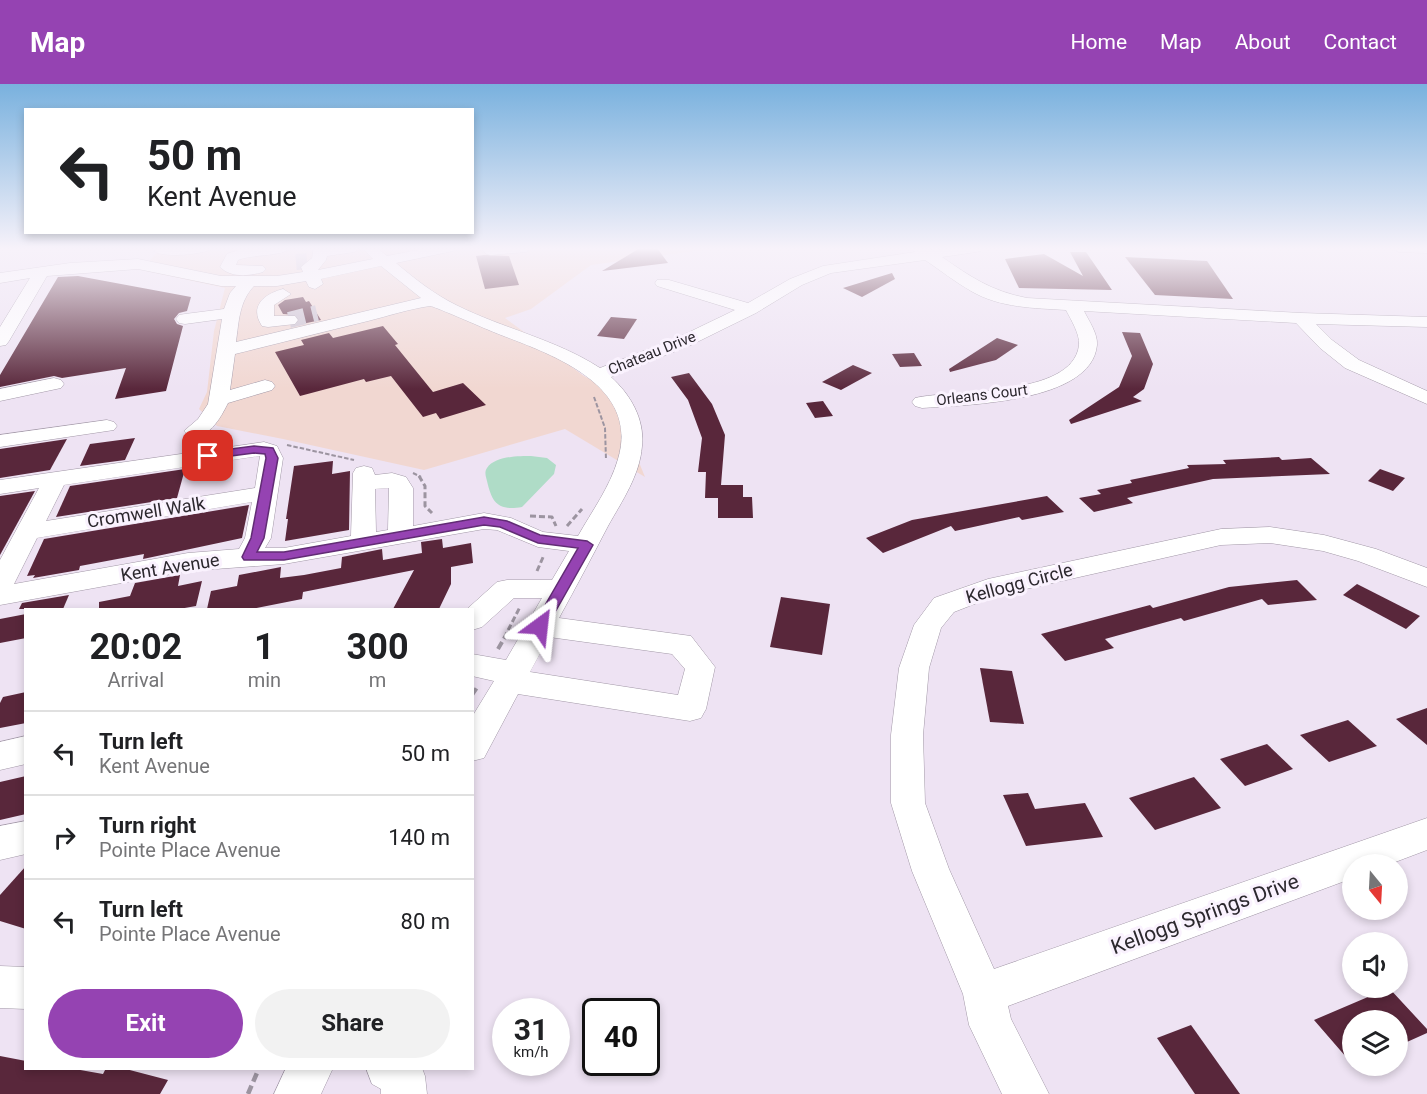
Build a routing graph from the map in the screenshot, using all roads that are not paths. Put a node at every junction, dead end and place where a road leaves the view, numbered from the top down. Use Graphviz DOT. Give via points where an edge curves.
graph roads {
  1 [pos="27,295"];
  2 [pos="236,295"];
  3 [pos="281,295"];
  4 [pos="429,295"];
  5 [pos="704,295"];
  6 [pos="774,295"];
  7 [pos="993,295"];
  8 [pos="435,300"];
  9 [pos="1073,306"];
  10 [pos="336,309"];
  11 [pos="750,309"];
  12 [pos="231,313"];
  13 [pos="317,313"];
  14 [pos="1301,318"];
  15 [pos="185,319"];
  16 [pos="289,320"];
  17 [pos="1427,322"];
  18 [pos="27,330"];
  19 [pos="2,337"];
  20 [pos="227,350"];
  21 [pos="594,382"];
  22 [pos="54,384"];
  23 [pos="264,386"];
  24 [pos="0,395"];
  25 [pos="1427,398"];
  26 [pos="922,402"];
  27 [pos="221,410"];
  28 [pos="107,426"];
  29 [pos="195,431"];
  30 [pos="0,441"];
  31 [pos="56,478"];
  32 [pos="0,487"];
  33 [pos="265,493"];
  34 [pos="28,532"];
  35 [pos="400,535"];
  36 [pos="363,542"];
  37 [pos="587,545"];
  38 [pos="248,557"];
  39 [pos="1427,578"];
  40 [pos="0,585"];
  41 [pos="562,589"];
  42 [pos="0,596"];
  43 [pos="474,619"];
  44 [pos="540,626"];
  45 [pos="496,672"];
  46 [pos="474,742"];
  47 [pos="24,750"];
  48 [pos="0,756"];
  49 [pos="1427,834"];
  50 [pos="24,837"];
  51 [pos="0,843"];
  52 [pos="0,987"];
  53 [pos="24,988"];
  54 [pos="984,994"];
  55 [pos="310,1070"];
  56 [pos="392,1070"];
  57 [pos="297,1094"];
  58 [pos="404,1094"];
  59 [pos="1026,1094"];
  1 -- 19 [label="street"];
  2 -- 12 [label="street"];
  3 -- 16 [label="street" via="266,303 265,317 268,322"];
  4 -- 8 [label="street"];
  5 -- 11 [label="street"];
  6 -- 11 [label="street, Chateau Drive"];
  7 -- 9 [label="street" via="1027,303"];
  8 -- 20 [label="street"];
  8 -- 21 [label="street" via="562,354"];
  9 -- 14 [label="street"];
  9 -- 26 [label="street, Orleans Court" via="1088,348 1066,377 1040,388 998,396"];
  10 -- 13 [label="street"];
  11 -- 21 [label="street, Chateau Drive"];
  12 -- 15 [label="street"];
  12 -- 20 [label="street"];
  14 -- 17 [label="street"];
  14 -- 25 [label="street" via="1352,364"];
  18 -- 19 [label="street"];
  20 -- 27 [label="street"];
  21 -- 37 [label="street" via="615,389 631,422 633,439 619,485"];
  22 -- 24 [label="street"];
  23 -- 27 [label="street"];
  27 -- 29 [label="street"];
  28 -- 30 [label="street"];
  31 -- 32 [label="street"];
  31 -- 33 [label="street" via="264,449 272,458"];
  31 -- 34 [label="street"];
  33 -- 34 [label="street, Cromwell Walk"];
  33 -- 38 [label="street" via="258,538"];
  34 -- 40 [label="street"];
  35 -- 36 [label="street, Kent Avenue"];
  35 -- 36 [label="street" via="398,482 360,472"];
  35 -- 37 [label="street, Kent Avenue" via="494,521 538,539"];
  36 -- 38 [label="street, Kent Avenue" via="284,556"];
  37 -- 41 [label="street"];
  38 -- 42 [label="street, Kent Avenue" via="188,562"];
  39 -- 54 [label="street, Kellogg Circle" via="1324,543 1270,535 1221,537 988,588 944,605 928,625 914,668 907,735 908,802 931,871"];
  41 -- 43 [label="street" via="511,588"];
  41 -- 44 [label="street"];
  44 -- 45 [label="street"];
  44 -- 45 [label="street" via="681,644 700,667 690,709"];
  45 -- 46 [label="street"];
  47 -- 48 [label="street"];
  49 -- 54 [label="street, Kellogg Springs Drive"];
  50 -- 51 [label="street"];
  52 -- 53 [label="street"];
  54 -- 59 [label="street, Kellogg Circle" via="991,1025"];
  55 -- 57 [label="street"];
  56 -- 58 [label="street" via="403,1076"];
}
